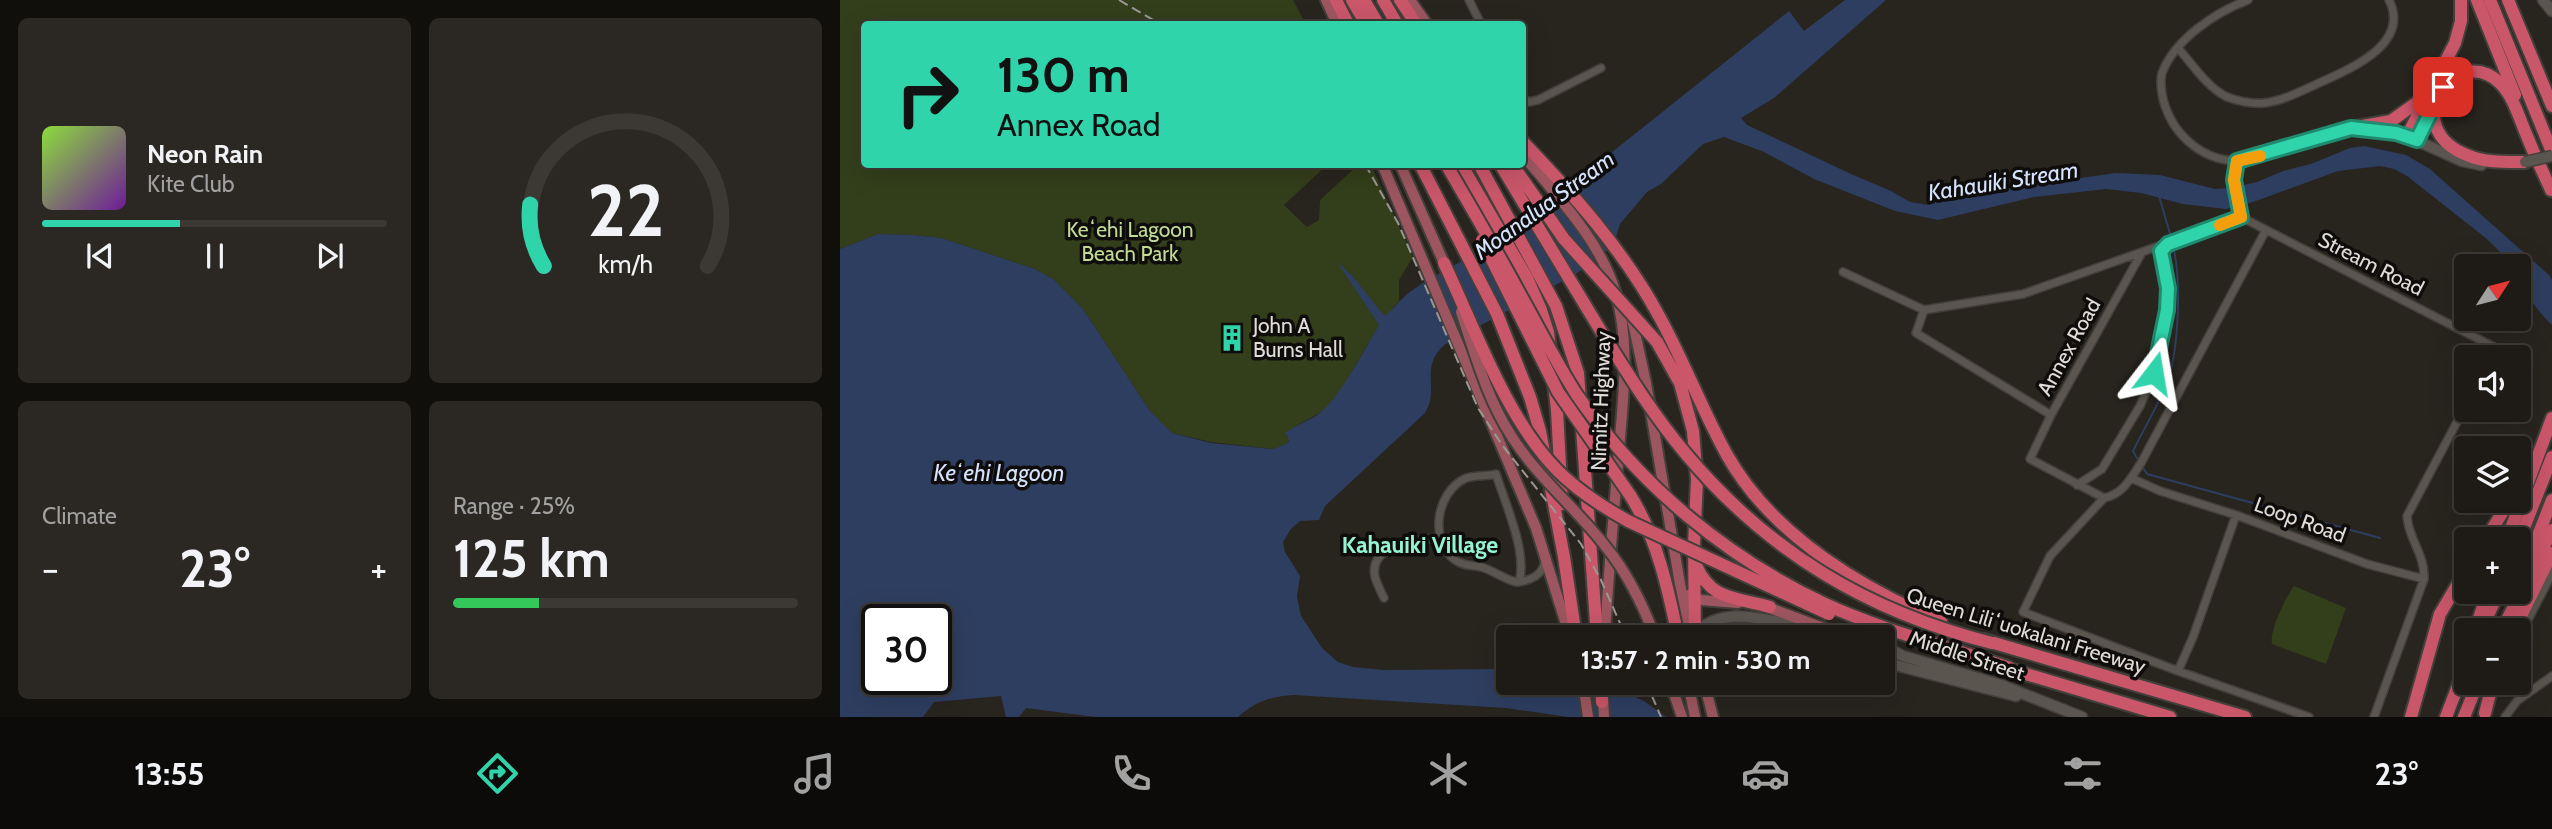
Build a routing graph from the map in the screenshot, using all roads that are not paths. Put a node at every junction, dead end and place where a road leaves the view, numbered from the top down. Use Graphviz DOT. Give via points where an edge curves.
graph roads {
  1 [pos="1325,0"];
  2 [pos="1336,0"];
  3 [pos="1352,0"];
  4 [pos="1364,0"];
  5 [pos="1383,0"];
  6 [pos="1400,0"];
  7 [pos="1410,0"];
  8 [pos="1469,0"];
  9 [pos="2248,0"];
  10 [pos="2389,0"];
  11 [pos="2460,0"];
  12 [pos="2477,0"];
  13 [pos="2490,0"];
  14 [pos="2508,0"];
  15 [pos="2543,0"];
  16 [pos="2552,11"];
  17 [pos="1334,21"];
  18 [pos="1346,21"];
  19 [pos="1364,21"];
  20 [pos="1376,21"];
  21 [pos="1395,21"];
  22 [pos="1414,21"];
  23 [pos="1425,21"];
  24 [pos="1480,21"];
  25 [pos="2178,48"];
  26 [pos="1601,68"];
  27 [pos="2432,95"];
  28 [pos="1526,100"];
  29 [pos="2552,106"];
  30 [pos="2351,128"];
  31 [pos="2412,138"];
  32 [pos="1526,145"];
  33 [pos="2552,154"];
  34 [pos="1526,159"];
  35 [pos="2237,161"];
  36 [pos="2525,162"];
  37 [pos="1384,168"];
  38 [pos="1402,168"];
  39 [pos="1422,168"];
  40 [pos="1448,168"];
  41 [pos="1448,168"];
  42 [pos="1463,168"];
  43 [pos="1481,168"];
  44 [pos="1502,168"];
  45 [pos="1515,168"];
  46 [pos="2551,192"];
  47 [pos="2240,213"];
  48 [pos="2266,230"];
  49 [pos="2172,242"];
  50 [pos="2141,254"];
  51 [pos="1444,263"];
  52 [pos="1843,272"];
  53 [pos="1924,310"];
  54 [pos="1629,325"];
  55 [pos="2490,345"];
  56 [pos="2052,415"];
  57 [pos="2552,418"];
  58 [pos="2457,422"];
  59 [pos="2546,437"];
  60 [pos="2552,457"];
  61 [pos="2531,464"];
  62 [pos="2131,478"];
  63 [pos="2077,485"];
  64 [pos="2104,498"];
  65 [pos="2552,500"];
  66 [pos="2236,515"];
  67 [pos="2512,527"];
  68 [pos="2524,527"];
  69 [pos="2552,530"];
  70 [pos="1440,537"];
  71 [pos="2531,553"];
  72 [pos="2552,554"];
  73 [pos="1545,557"];
  74 [pos="1564,557"];
  75 [pos="1695,563"];
  76 [pos="2552,570"];
  77 [pos="1534,578"];
  78 [pos="2424,579"];
  79 [pos="1519,582"];
  80 [pos="1680,584"];
  81 [pos="1555,589"];
  82 [pos="2454,590"];
  83 [pos="1384,598"];
  84 [pos="1694,598"];
  85 [pos="1770,607"];
  86 [pos="2507,618"];
  87 [pos="2520,618"];
  88 [pos="2527,618"];
  89 [pos="1566,625"];
  90 [pos="1574,625"];
  91 [pos="1596,625"];
  92 [pos="1606,625"];
  93 [pos="1650,625"];
  94 [pos="1683,625"];
  95 [pos="1686,625"];
  96 [pos="1689,625"];
  97 [pos="1705,625"];
  98 [pos="1799,625"];
  99 [pos="1816,625"];
  100 [pos="1992,643"];
  101 [pos="1895,652"];
  102 [pos="1895,665"];
  103 [pos="2010,668"];
  104 [pos="2178,671"];
  105 [pos="2552,676"];
  106 [pos="1585,695"];
  107 [pos="1602,695"];
  108 [pos="1674,695"];
  109 [pos="1691,695"];
  110 [pos="1707,695"];
  111 [pos="1713,695"];
  112 [pos="2454,695"];
  113 [pos="2473,695"];
  114 [pos="2492,695"];
  115 [pos="2040,701"];
  116 [pos="1602,702"];
  117 [pos="2485,715"];
  118 [pos="1712,716"];
  119 [pos="1588,717"];
  120 [pos="1604,717"];
  121 [pos="1682,717"];
  122 [pos="1695,717"];
  123 [pos="2082,717"];
  124 [pos="2170,717"];
  125 [pos="2245,717"];
  126 [pos="2309,717"];
  127 [pos="2374,717"];
  128 [pos="2411,717"];
  129 [pos="2446,717"];
  130 [pos="2464,717"];
  131 [pos="2505,717"];
  1 -- 17 [label="main road"];
  2 -- 18 [label="highway"];
  3 -- 19 [label="highway"];
  4 -- 20 [label="highway"];
  5 -- 21 [label="highway"];
  6 -- 22 [label="highway"];
  7 -- 23 [label="main road"];
  8 -- 24 [label="street"];
  9 -- 25 [label="street" via="2205,24"];
  10 -- 25 [label="street" via="2394,13 2392,29 2376,51 2352,68 2277,101 2259,103 2225,96"];
  11 -- 27 [label="highway" via="2455,43"];
  12 -- 46 [label="highway"];
  13 -- 33 [label="highway"];
  14 -- 29 [label="highway"];
  15 -- 16 [label="main road"];
  25 -- 35 [label="street" via="2161,77 2169,117 2197,148 2225,161"];
  26 -- 28 [label="street" via="1538,100"];
  27 -- 30 [label="highway" via="2391,121"];
  27 -- 31 [label="highway"];
  27 -- 36 [label="highway" via="2433,120 2446,144 2469,157"];
  27 -- 46 [label="highway" via="2461,74 2484,74 2498,81 2511,97"];
  30 -- 31 [label="street"];
  30 -- 35 [label="street"];
  31 -- 36 [label="main road" via="2480,165"];
  32 -- 100 [label="highway, bridge" via="1600,228 1649,298 1727,456 1770,511 1805,544 1846,572 1892,599"];
  33 -- 36 [label="main road, bridge"];
  34 -- 54 [label="main road, Nimitz Highway, bridge" via="1579,224 1615,288"];
  35 -- 47 [label="street" via="2234,175"];
  37 -- 73 [label="main road"];
  38 -- 51 [label="main road"];
  39 -- 74 [label="highway, bridge" via="1520,367 1540,431"];
  40 -- 94 [label="highway, bridge" via="1558,392 1640,511"];
  41 -- 103 [label="highway, Queen Liliʻuokalani Freeway, bridge" via="1576,393 1641,473 1687,516 1739,555 1828,605"];
  42 -- 74 [label="highway, bridge" via="1527,278 1548,332 1561,458"];
  43 -- 91 [label="highway" via="1556,306 1573,352"];
  44 -- 100 [label="highway, Queen Liliʻuokalani Freeway, bridge" via="1646,402 1687,456 1735,506 1801,560 1858,594 1927,625"];
  45 -- 75 [label="highway, bridge" via="1564,239 1657,342 1680,383 1693,431"];
  47 -- 48 [label="street"];
  47 -- 49 [label="street, Annex Road"];
  48 -- 55 [label="street, Stream Road"];
  48 -- 62 [label="street"];
  49 -- 50 [label="street, Annex Road"];
  49 -- 63 [label="street" via="2161,254 2168,288 2156,367 2102,468"];
  50 -- 53 [label="street, Annex Road" via="2023,294"];
  50 -- 56 [label="street, Annex Road"];
  51 -- 93 [label="main road, bridge" via="1499,414 1526,456 1614,557"];
  51 -- 103 [label="highway, bridge" via="1520,421 1558,471 1592,499 1628,521 1841,619 1941,652"];
  52 -- 53 [label="street"];
  53 -- 56 [label="street" via="1916,333"];
  54 -- 80 [label="main road"];
  54 -- 92 [label="main road, Nimitz Highway"];
  56 -- 63 [label="street, Annex Road" via="2030,459"];
  57 -- 59 [label="highway"];
  58 -- 78 [label="street" via="2407,516 2425,564"];
  59 -- 61 [label="highway"];
  59 -- 67 [label="highway"];
  60 -- 68 [label="highway"];
  62 -- 64 [label="street" via="2117,494"];
  62 -- 66 [label="street"];
  63 -- 64 [label="street"];
  64 -- 104 [label="street" via="2050,556 2023,611"];
  65 -- 71 [label="highway"];
  66 -- 78 [label="street, Loop Road" via="2367,564"];
  66 -- 104 [label="street, Loop Road"];
  69 -- 86 [label="highway"];
  70 -- 79 [label="street" via="1458,562"];
  70 -- 79 [label="street" via="1441,510 1452,489 1465,478 1496,474 1520,555"];
  70 -- 83 [label="street" via="1398,545 1386,552 1375,568"];
  72 -- 87 [label="highway"];
  73 -- 77 [label="street"];
  73 -- 81 [label="main road"];
  74 -- 90 [label="highway"];
  75 -- 84 [label="highway"];
  75 -- 85 [label="highway" via="1716,593"];
  76 -- 88 [label="main road"];
  77 -- 79 [label="street"];
  77 -- 81 [label="street" via="1542,578"];
  78 -- 127 [label="street"];
  80 -- 84 [label="main road"];
  80 -- 95 [label="main road"];
  81 -- 89 [label="main road"];
  82 -- 128 [label="highway" via="2440,614"];
  84 -- 85 [label="main road"];
  84 -- 96 [label="highway"];
  85 -- 99 [label="main road"];
  97 -- 98 [label="main road" via="1744,616"];
  100 -- 125 [label="highway, Queen Liliʻuokalani Freeway"];
  101 -- 115 [label="main road, Middle Street"];
  102 -- 115 [label="main road, Middle Street"];
  103 -- 124 [label="highway, Queen Liliʻuokalani Freeway"];
  104 -- 126 [label="street"];
  105 -- 131 [label="street" via="2517,701"];
  106 -- 119 [label="main road"];
  107 -- 116 [label="highway"];
  108 -- 121 [label="main road"];
  109 -- 122 [label="main road"];
  110 -- 118 [label="main road"];
  111 -- 118 [label="main road"];
  112 -- 129 [label="highway"];
  113 -- 130 [label="highway"];
  114 -- 117 [label="highway"];
  115 -- 123 [label="main road, Middle Street"];
  116 -- 120 [label="main road"];
}
